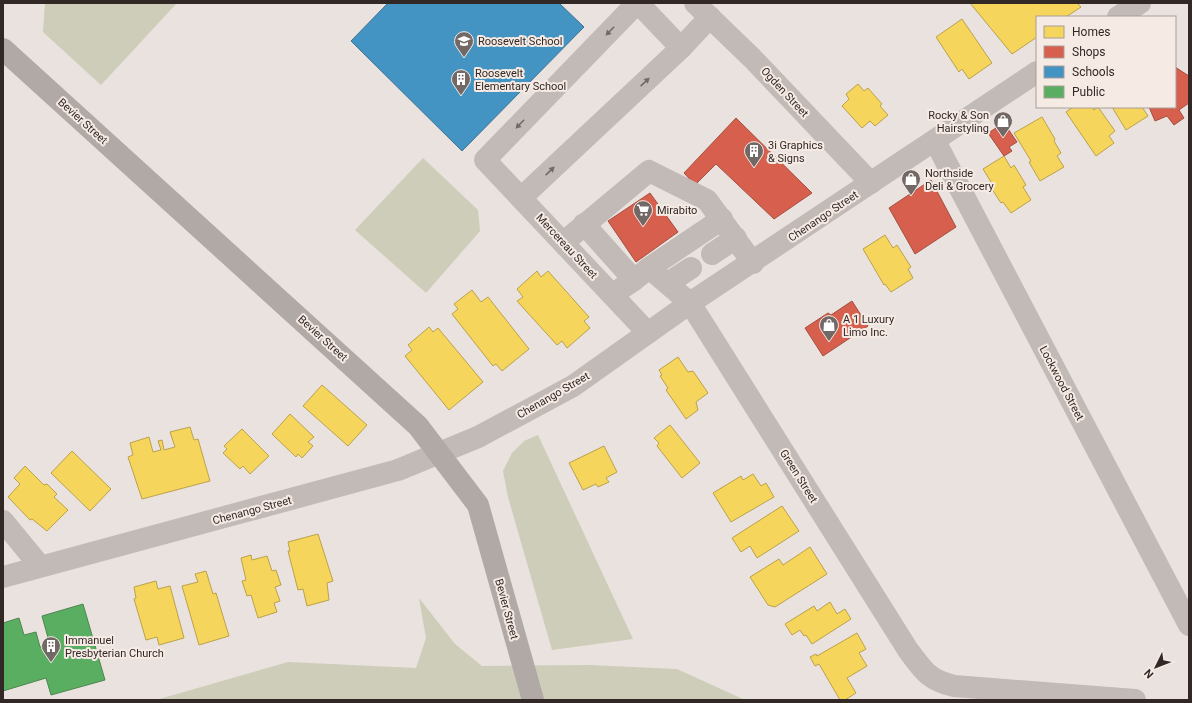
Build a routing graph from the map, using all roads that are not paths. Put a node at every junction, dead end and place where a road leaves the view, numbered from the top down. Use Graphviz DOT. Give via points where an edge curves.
graph roads {
  1 [pos="638,3"];
  2 [pos="703,10"];
  3 [pos="681,48"];
  4 [pos="3,49"];
  5 [pos="1036,73"];
  6 [pos="935,141"];
  7 [pos="871,183"];
  8 [pos="521,198"];
  9 [pos="722,219"];
  10 [pos="584,224"];
  11 [pos="736,238"];
  12 [pos="564,242"];
  13 [pos="712,254"];
  14 [pos="753,263"];
  15 [pos="691,268"];
  16 [pos="642,274"];
  17 [pos="668,283"];
  18 [pos="613,295"];
  19 [pos="690,303"];
  20 [pos="648,333"];
  21 [pos="439,454"];
  22 [pos="3,521"];
  23 [pos="40,566"];
  24 [pos="3,576"];
  25 [pos="1189,625"];
  26 [pos="534,700"];
  27 [pos="1135,700"];
  1 -- 3 [label="street"];
  1 -- 8 [label="street, Mercereau Street, one-way" via="485,160"];
  2 -- 3 [label="street"];
  2 -- 7 [label="street, Ogden Street"];
  8 -- 3 [label="street, one-way"];
  4 -- 21 [label="main road, Bevier Street" via="358,370 418,426"];
  5 -- 6 [label="street, Chenango Street"];
  6 -- 7 [label="street, Chenango Street"];
  6 -- 25 [label="street, Lockwood Street"];
  7 -- 14 [label="street, Chenango Street"];
  8 -- 12 [label="street, Mercereau Street"];
  9 -- 10 [label="street" via="707,200 649,171"];
  9 -- 11 [label="street"];
  9 -- 16 [label="street"];
  10 -- 12 [label="street"];
  10 -- 16 [label="street, Green Street"];
  11 -- 13 [label="street"];
  11 -- 14 [label="street"];
  12 -- 18 [label="street, Mercereau Street"];
  14 -- 19 [label="street, Chenango Street"];
  15 -- 17 [label="street"];
  16 -- 17 [label="street, Green Street"];
  16 -- 18 [label="street"];
  17 -- 19 [label="street, Green Street"];
  18 -- 20 [label="street, Mercereau Street"];
  19 -- 20 [label="street, Chenango Street"];
  19 -- 27 [label="street, Green Street" via="926,675 939,683 954,686"];
  20 -- 21 [label="street, Chenango Street" via="573,386 478,437"];
  21 -- 23 [label="street, Chenango Street" via="398,470"];
  21 -- 26 [label="main road, Bevier Street" via="478,505"];
  22 -- 23 [label="street"];
  23 -- 24 [label="street, Chenango Street"];
}
